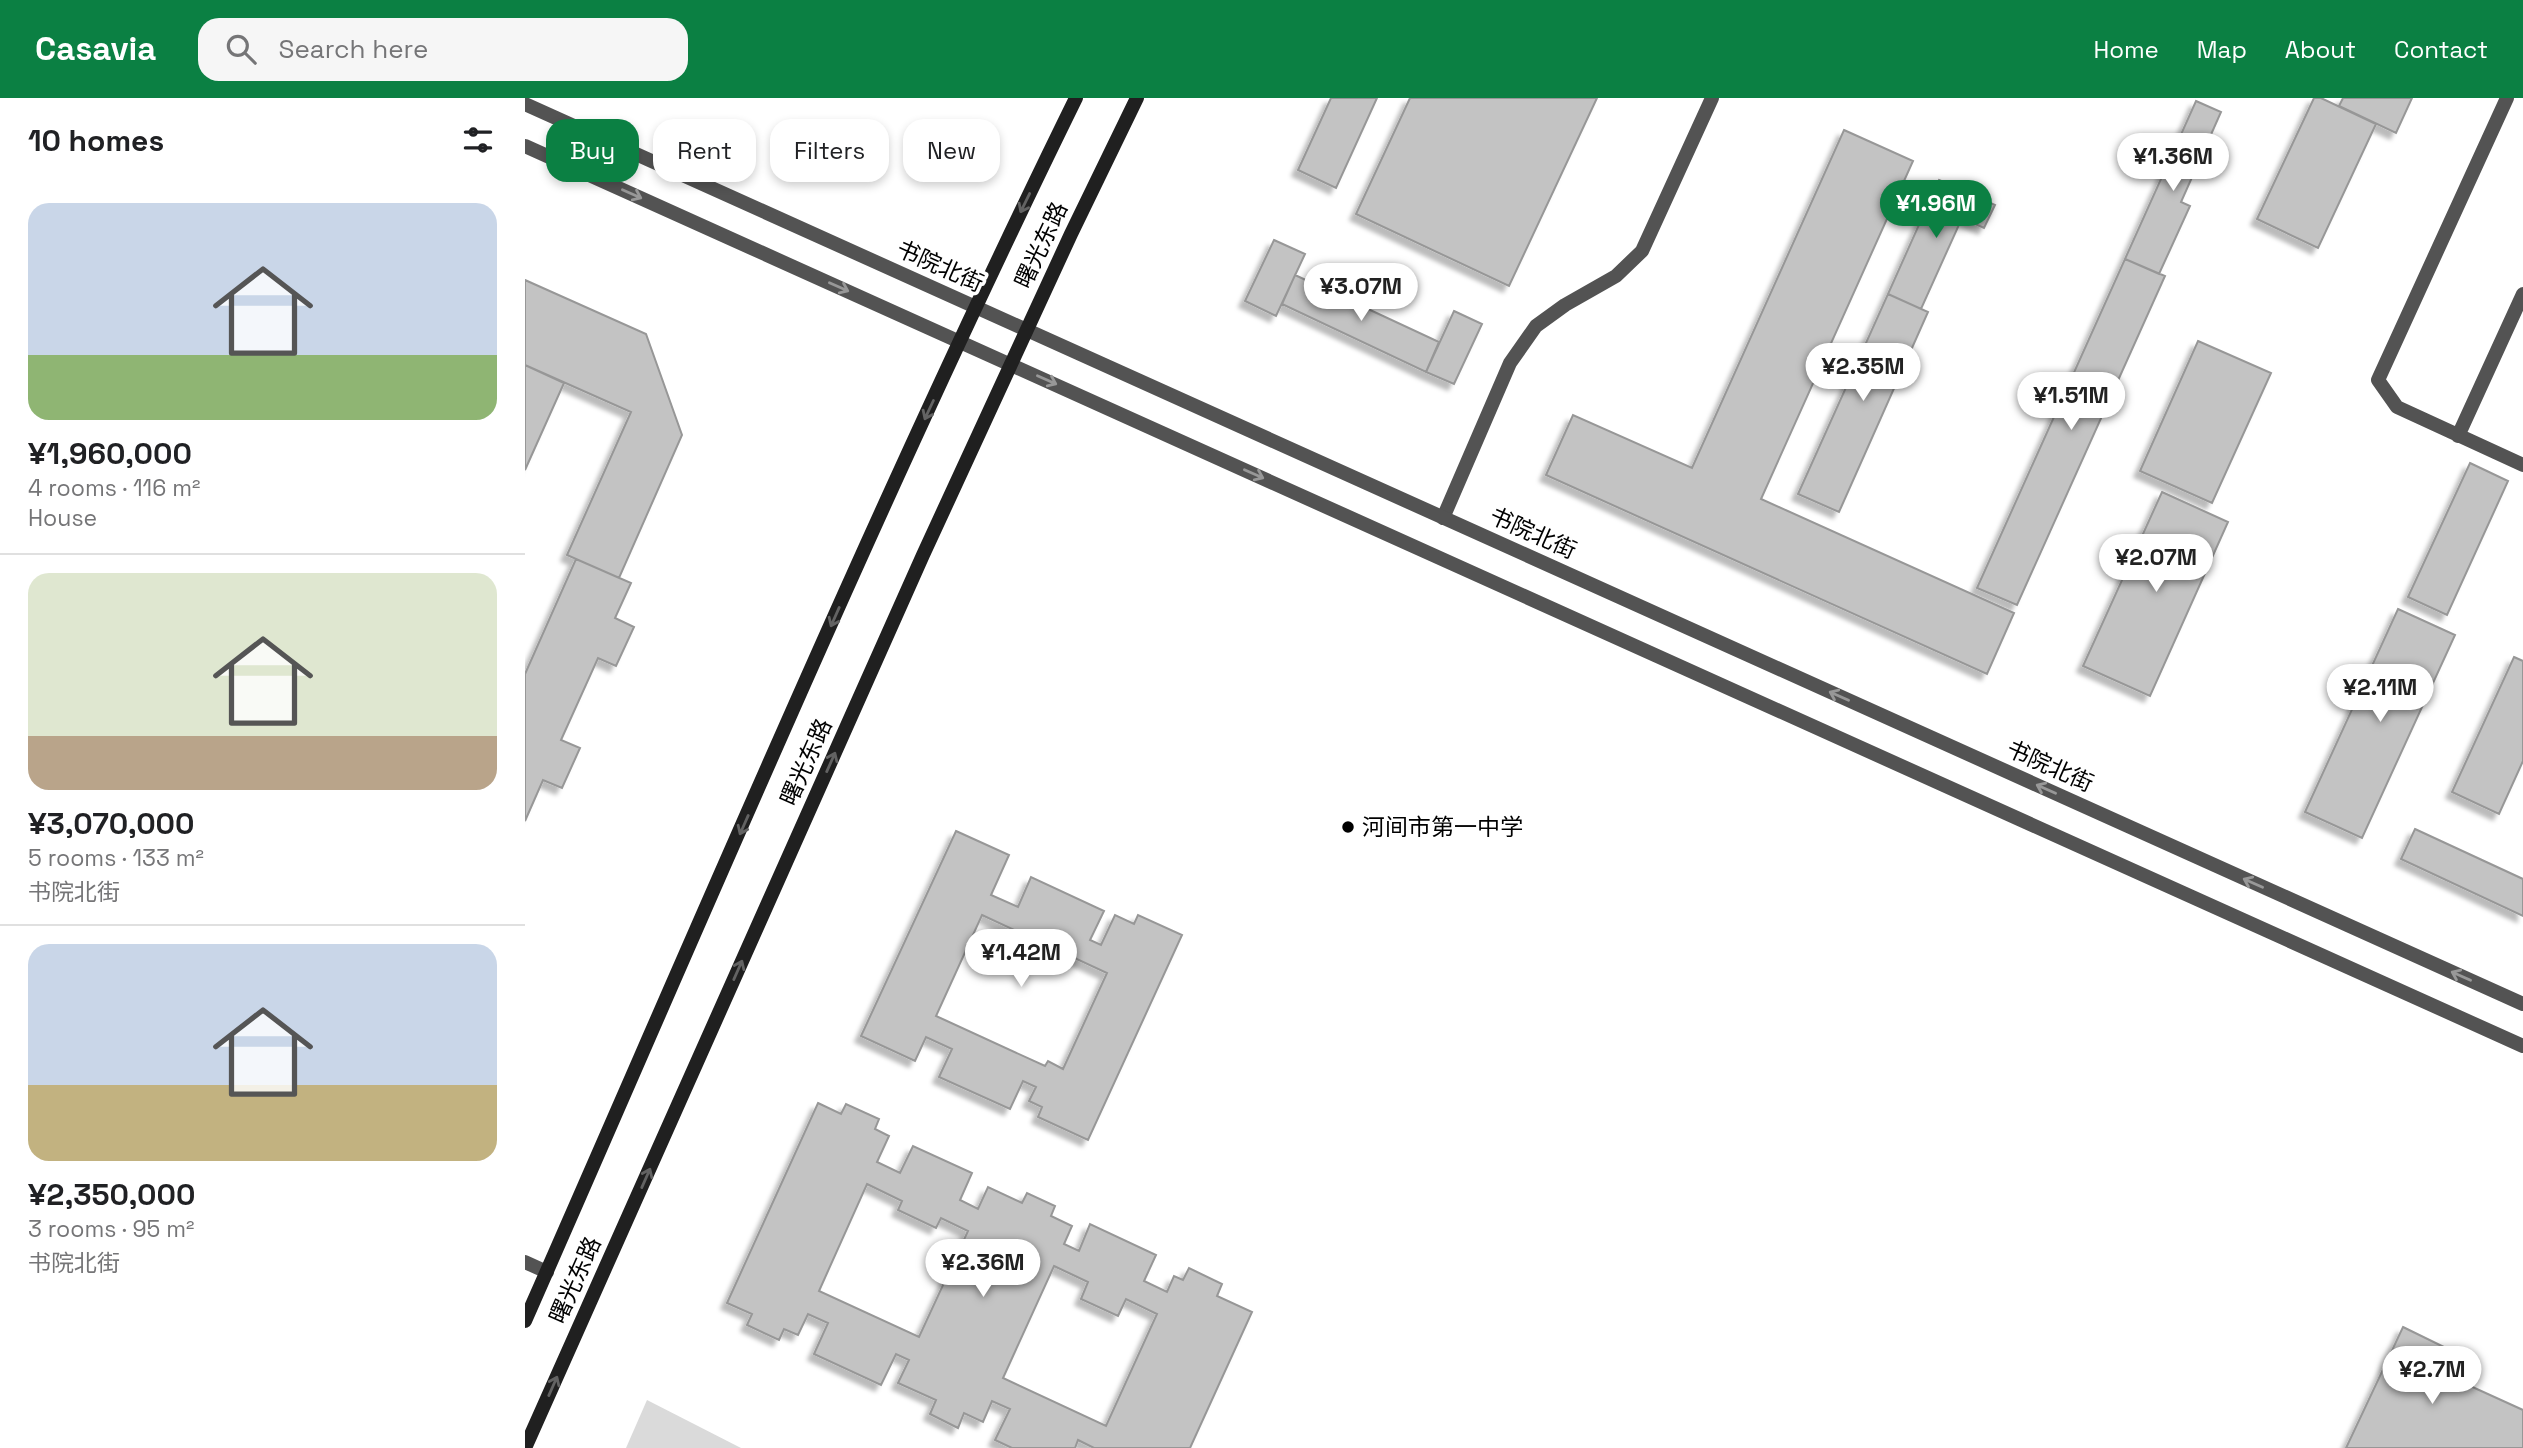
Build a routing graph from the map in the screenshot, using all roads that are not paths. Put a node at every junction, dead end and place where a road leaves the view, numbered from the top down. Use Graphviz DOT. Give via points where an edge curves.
graph roads {
  1 [pos="1076,98"];
  2 [pos="1137,98"];
  3 [pos="1712,98"];
  4 [pos="2507,98"];
  5 [pos="525,104"];
  6 [pos="525,146"];
  7 [pos="2523,294"];
  8 [pos="977,307"];
  9 [pos="1027,330"];
  10 [pos="961,342"];
  11 [pos="1011,364"];
  12 [pos="2458,436"];
  13 [pos="2523,466"];
  14 [pos="1443,518"];
  15 [pos="2523,1004"];
  16 [pos="2523,1046"];
  17 [pos="525,1262"];
  18 [pos="547,1272"];
  19 [pos="525,1321"];
  20 [pos="525,1448"];
  1 -- 8 [label="main road, 曙光东路, one-way"];
  2 -- 9 [label="main road, 曙光东路"];
  3 -- 14 [label="street" via="1642,251 1616,276 1536,326 1510,363"];
  4 -- 12 [label="street" via="2378,380 2396,407"];
  5 -- 8 [label="street, 书院北街"];
  6 -- 10 [label="street, one-way"];
  7 -- 12 [label="street"];
  8 -- 9 [label="street, 书院北街"];
  8 -- 10 [label="main road, 曙光东路"];
  9 -- 11 [label="main road, 曙光东路"];
  9 -- 14 [label="street, 书院北街"];
  10 -- 11 [label="street"];
  10 -- 18 [label="main road, 曙光东路, one-way"];
  11 -- 16 [label="street, one-way"];
  20 -- 11 [label="main road, 曙光东路, one-way"];
  12 -- 13 [label="street"];
  15 -- 14 [label="street, 书院北街, one-way"];
  17 -- 18 [label="street"];
  18 -- 19 [label="main road, 曙光东路"];
}
